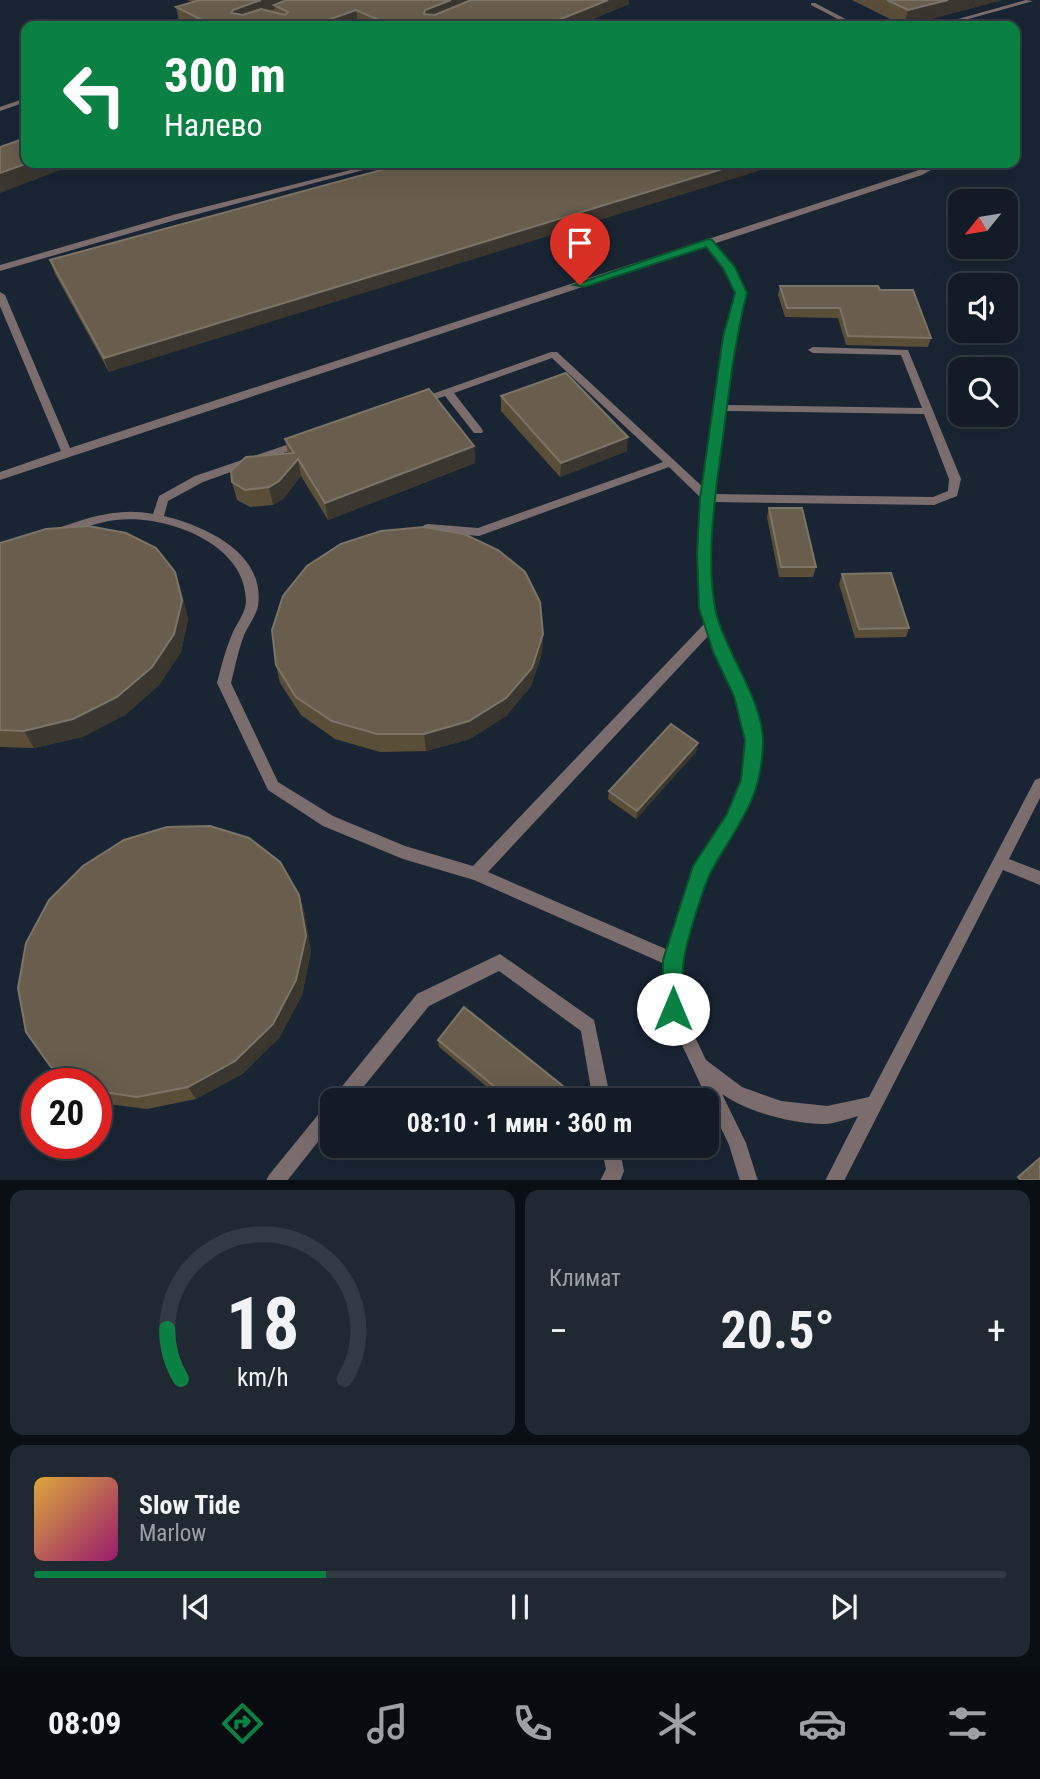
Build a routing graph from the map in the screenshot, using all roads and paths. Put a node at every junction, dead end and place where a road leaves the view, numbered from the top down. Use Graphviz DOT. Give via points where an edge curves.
graph roads {
  1 [pos="1030,0"];
  2 [pos="813,4"];
  3 [pos="846,21"];
  4 [pos="954,21"];
  5 [pos="21,102"];
  6 [pos="0,109"];
  7 [pos="367,168"];
  8 [pos="929,168"];
  9 [pos="708,243"];
  10 [pos="0,268"];
  11 [pos="0,295"];
  12 [pos="813,350"];
  13 [pos="447,392"];
  14 [pos="410,405"];
  15 [pos="720,408"];
  16 [pos="928,411"];
  17 [pos="478,431"];
  18 [pos="310,440"];
  19 [pos="67,453"];
  20 [pos="670,463"];
  21 [pos="0,476"];
  22 [pos="708,498"];
  23 [pos="158,519"];
  24 [pos="428,528"];
  25 [pos="40,538"];
  26 [pos="712,623"];
  27 [pos="1040,784"];
  28 [pos="1000,862"];
  29 [pos="476,874"];
  30 [pos="1040,878"];
  31 [pos="673,960"];
  32 [pos="699,1065"];
  33 [pos="352,1088"];
  34 [pos="600,1088"];
  35 [pos="874,1104"];
  36 [pos="320,1126"];
  37 [pos="612,1158"];
  38 [pos="276,1180"];
  39 [pos="610,1180"];
  40 [pos="749,1180"];
  41 [pos="835,1180"];
  1 -- 4 [label="lane"];
  2 -- 3 [label="lane"];
  5 -- 6 [label="lane"];
  7 -- 10 [label="lane"];
  8 -- 9 [label="lane"];
  9 -- 15 [label="lane" via="729,267 741,293"];
  9 -- 19 [label="lane"];
  11 -- 19 [label="lane"];
  12 -- 16 [label="lane" via="905,352"];
  13 -- 14 [label="lane"];
  13 -- 17 [label="lane"];
  13 -- 20 [label="lane" via="554,354"];
  15 -- 16 [label="lane"];
  15 -- 22 [label="lane"];
  16 -- 22 [label="lane" via="955,479 953,493 934,501"];
  18 -- 23 [label="lane" via="199,479 163,499"];
  19 -- 21 [label="lane"];
  20 -- 22 [label="lane"];
  20 -- 24 [label="lane" via="479,532"];
  22 -- 26 [label="lane" via="705,553"];
  23 -- 25 [label="lane" via="124,514"];
  23 -- 29 [label="lane" via="200,530 234,554 252,584 253,606 237,636 224,683 273,786 328,821 403,852"];
  26 -- 29 [label="lane"];
  26 -- 31 [label="lane" via="743,696 754,740 750,780 735,819 702,866"];
  27 -- 28 [label="lane"];
  28 -- 30 [label="lane"];
  28 -- 35 [label="lane"];
  29 -- 31 [label="lane"];
  31 -- 32 [label="lane" via="673,1009"];
  32 -- 35 [label="lane" via="737,1094 781,1110 827,1115"];
  32 -- 40 [label="lane" via="737,1143"];
  33 -- 34 [label="lane" via="423,1000 500,962 588,1026"];
  35 -- 41 [label="lane"];
  36 -- 38 [label="lane"];
  37 -- 39 [label="lane" via="615,1171"];
}
